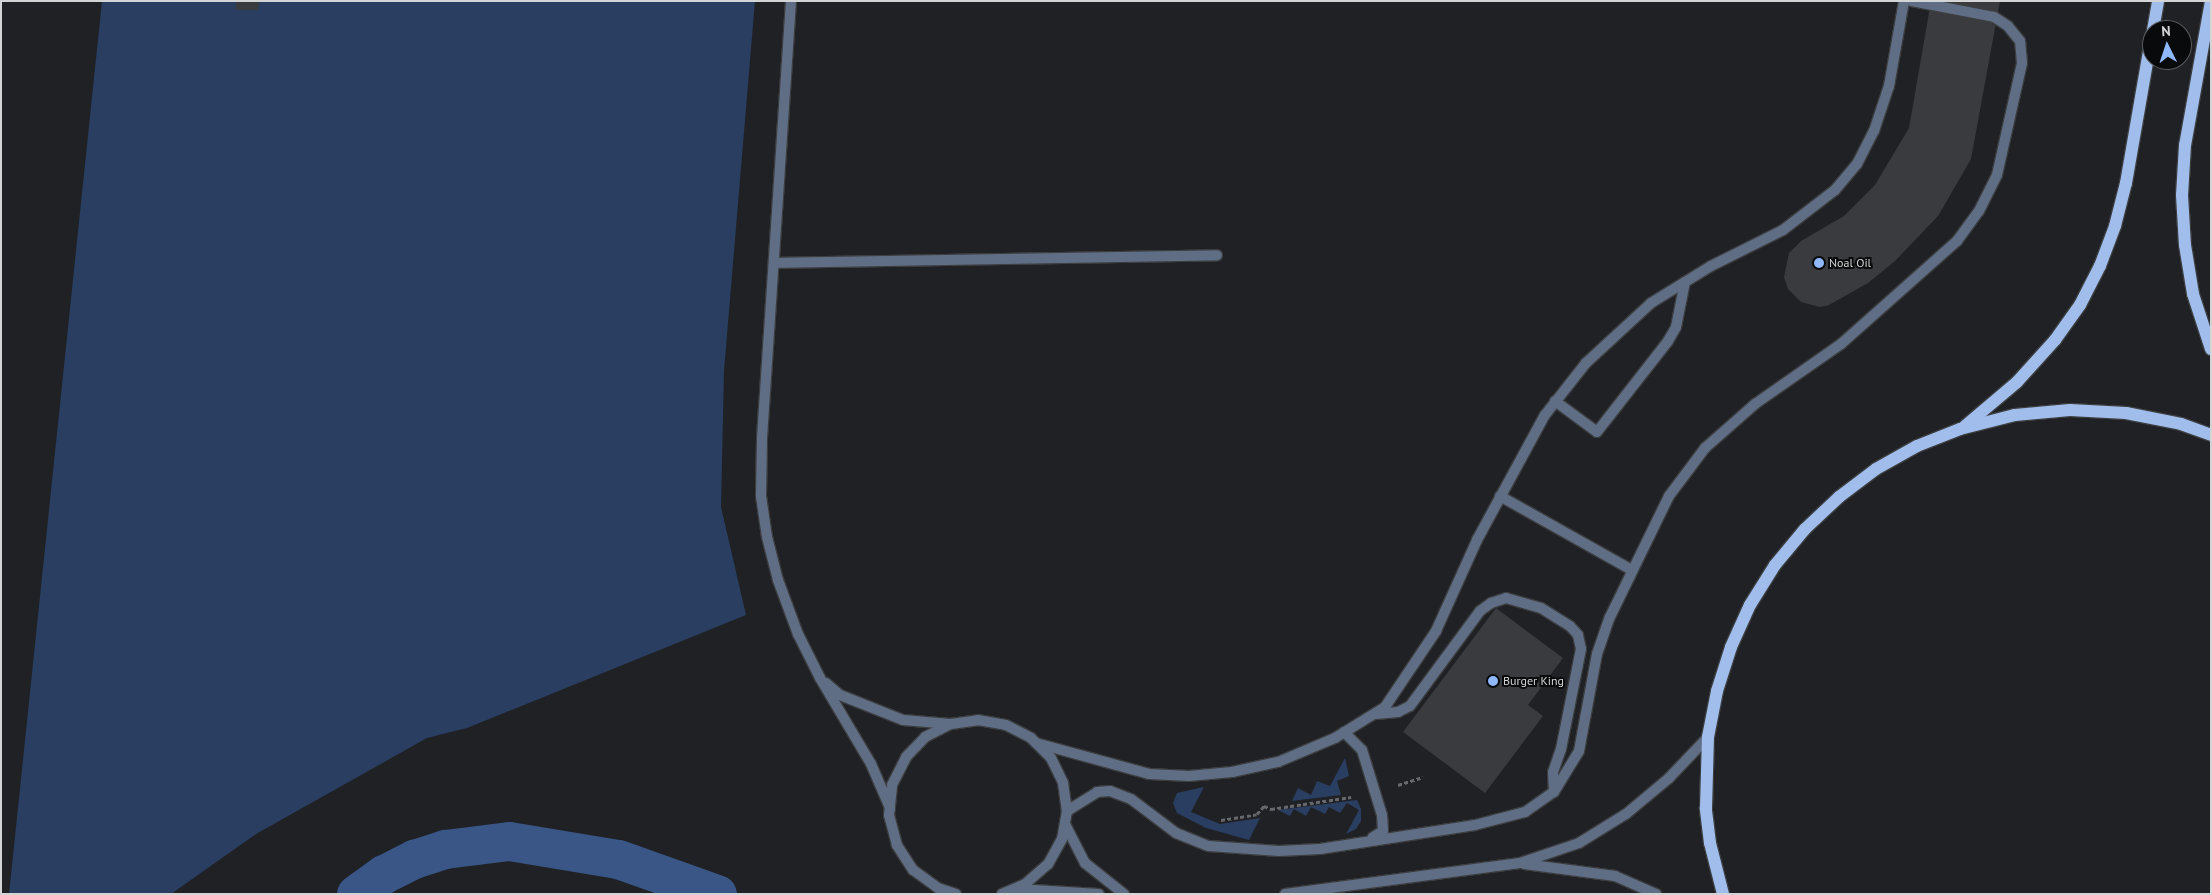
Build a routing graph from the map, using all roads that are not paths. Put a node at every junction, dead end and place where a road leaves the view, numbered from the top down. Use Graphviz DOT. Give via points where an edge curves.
graph roads {
  1 [pos="791,1"];
  2 [pos="1904,1"];
  3 [pos="1912,1"];
  4 [pos="2158,1"];
  5 [pos="2211,1"];
  6 [pos="2155,20"];
  7 [pos="2146,70"];
  8 [pos="1217,256"];
  9 [pos="774,263"];
  10 [pos="1685,282"];
  11 [pos="2211,349"];
  12 [pos="1555,401"];
  13 [pos="1960,429"];
  14 [pos="2211,435"];
  15 [pos="1500,496"];
  16 [pos="1632,570"];
  17 [pos="820,678"];
  18 [pos="1374,714"];
  19 [pos="951,724"];
  20 [pos="1344,732"];
  21 [pos="1708,737"];
  22 [pos="1036,742"];
  23 [pos="1554,792"];
  24 [pos="890,808"];
  25 [pos="1067,811"];
  26 [pos="1065,824"];
  27 [pos="1368,841"];
  28 [pos="1520,864"];
  29 [pos="1015,889"];
  30 [pos="1307,892"];
  31 [pos="956,894"];
  32 [pos="1002,894"];
  33 [pos="1099,894"];
  34 [pos="1124,894"];
  35 [pos="1285,894"];
  36 [pos="1656,894"];
  37 [pos="1723,894"];
  1 -- 9 [label="street"];
  2 -- 10 [label="street" via="1889,86 1874,131 1857,164 1835,190 1783,230"];
  3 -- 16 [label="street" via="1994,17 2008,26 2020,41 2022,63 1997,175 1979,211 1957,241 1841,344 1755,404 1705,448 1669,496"];
  4 -- 6 [label="main road"];
  5 -- 11 [label="main road" via="2185,146 2182,195 2185,245 2193,294"];
  7 -- 13 [label="main road" via="2126,183 2100,266 2080,304 2055,340 2017,382"];
  8 -- 9 [label="street"];
  9 -- 17 [label="street" via="761,496 778,580"];
  10 -- 12 [label="street" via="1651,303 1586,363"];
  10 -- 12 [label="street" via="1676,326 1668,341 1598,432"];
  12 -- 15 [label="street"];
  13 -- 14 [label="main road" via="2015,415 2070,410 2126,413 2181,424"];
  13 -- 21 [label="main road" via="1917,446 1876,469 1839,497 1794,542 1750,605 1731,647 1717,691"];
  15 -- 16 [label="street"];
  15 -- 18 [label="street" via="1436,631 1406,679 1385,707"];
  16 -- 23 [label="street" via="1597,654 1579,751"];
  17 -- 19 [label="street" via="840,695 903,720"];
  17 -- 24 [label="street" via="871,764"];
  18 -- 20 [label="street"];
  18 -- 23 [label="street" via="1398,712 1410,706 1480,611 1491,602 1506,598 1541,608 1570,626 1578,635 1581,649 1562,749 1553,772"];
  19 -- 22 [label="street" via="978,720 1006,725"];
  19 -- 24 [label="street" via="925,737 906,757 892,785"];
  20 -- 22 [label="street" via="1278,762 1232,772 1189,776 1149,774"];
  20 -- 27 [label="street" via="1362,750 1382,815 1383,831"];
  21 -- 28 [label="street" via="1669,778 1626,814 1578,843"];
  21 -- 37 [label="main road" via="1706,808"];
  22 -- 25 [label="street" via="1051,758 1063,784"];
  23 -- 27 [label="street" via="1525,812 1500,819"];
  24 -- 31 [label="street" via="896,845 913,870 938,888"];
  25 -- 26 [label="street"];
  25 -- 27 [label="street" via="1097,792 1110,791 1131,799 1176,833 1209,846 1278,851 1320,849"];
  26 -- 29 [label="street" via="1062,839 1048,864"];
  26 -- 34 [label="street" via="1086,863"];
  28 -- 30 [label="street"];
  28 -- 36 [label="street" via="1614,876"];
  29 -- 32 [label="street"];
  29 -- 33 [label="street" via="1064,889"];
  30 -- 35 [label="street"];
}
